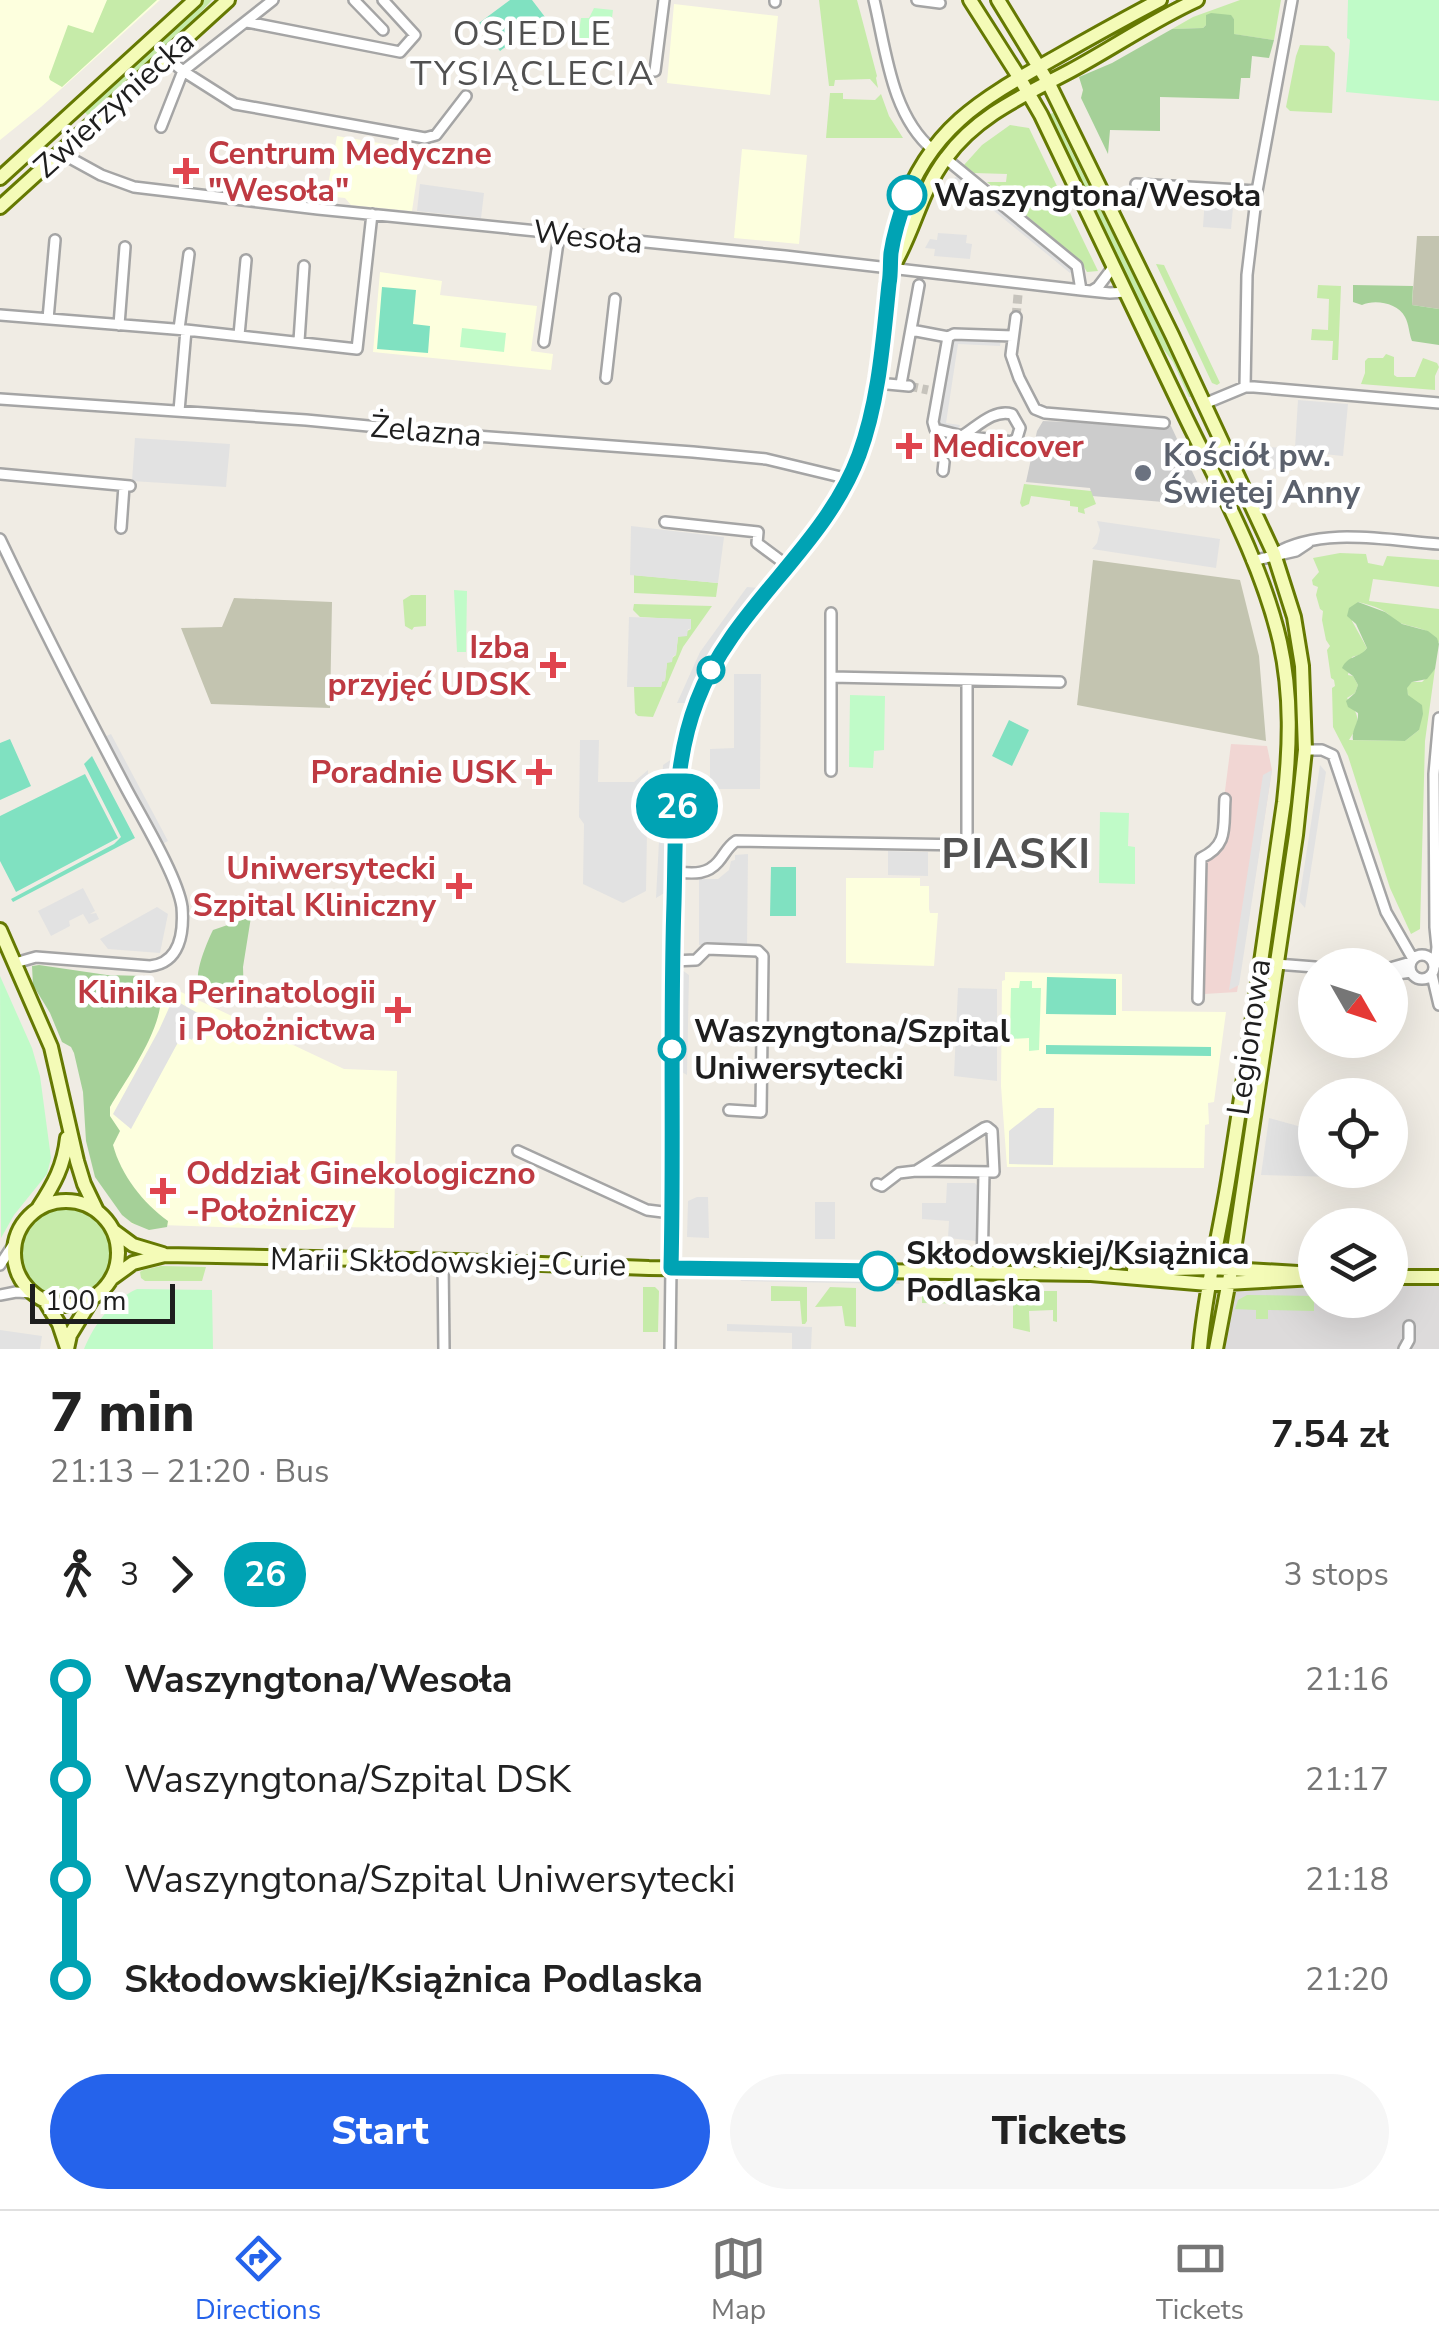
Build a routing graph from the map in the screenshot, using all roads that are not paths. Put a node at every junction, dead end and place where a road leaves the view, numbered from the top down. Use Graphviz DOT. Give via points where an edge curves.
graph roads {
  1 [pos="195,0"];
  2 [pos="228,0"];
  3 [pos="272,0"];
  4 [pos="354,0"];
  5 [pos="384,0"];
  6 [pos="664,0"];
  7 [pos="874,0"];
  8 [pos="917,0"];
  9 [pos="970,0"];
  10 [pos="998,0"];
  11 [pos="1160,0"];
  12 [pos="1197,0"];
  13 [pos="1292,0"];
  14 [pos="940,3"];
  15 [pos="247,22"];
  16 [pos="1112,26"];
  17 [pos="383,30"];
  18 [pos="1118,42"];
  19 [pos="166,57"];
  20 [pos="1038,67"];
  21 [pos="183,71"];
  22 [pos="655,71"];
  23 [pos="1019,76"];
  24 [pos="1048,82"];
  25 [pos="1028,92"];
  26 [pos="466,96"];
  27 [pos="161,127"];
  28 [pos="939,154"];
  29 [pos="55,157"];
  30 [pos="4,173"];
  31 [pos="1136,184"];
  32 [pos="1256,191"];
  33 [pos="0,207"];
  34 [pos="372,214"];
  35 [pos="560,235"];
  36 [pos="55,240"];
  37 [pos="125,247"];
  38 [pos="189,254"];
  39 [pos="246,260"];
  40 [pos="304,266"];
  41 [pos="1114,266"];
  42 [pos="891,270"];
  43 [pos="919,285"];
  44 [pos="1086,290"];
  45 [pos="1126,292"];
  46 [pos="615,299"];
  47 [pos="0,315"];
  48 [pos="1016,317"];
  49 [pos="48,319"];
  50 [pos="118,324"];
  51 [pos="182,329"];
  52 [pos="911,330"];
  53 [pos="239,335"];
  54 [pos="948,337"];
  55 [pos="1016,340"];
  56 [pos="298,341"];
  57 [pos="544,342"];
  58 [pos="606,378"];
  59 [pos="877,383"];
  60 [pos="1245,387"];
  61 [pos="0,398"];
  62 [pos="1439,403"];
  63 [pos="1180,404"];
  64 [pos="1204,404"];
  65 [pos="179,411"];
  66 [pos="1164,423"];
  67 [pos="962,436"];
  68 [pos="0,474"];
  69 [pos="849,478"];
  70 [pos="665,522"];
  71 [pos="121,528"];
  72 [pos="0,538"];
  73 [pos="1439,544"];
  74 [pos="1274,554"];
  75 [pos="1252,561"];
  76 [pos="788,566"];
  77 [pos="831,612"];
  78 [pos="1294,616"];
  79 [pos="1275,622"];
  80 [pos="831,678"];
  81 [pos="967,681"];
  82 [pos="1060,682"];
  83 [pos="1439,718"];
  84 [pos="1305,750"];
  85 [pos="832,770"];
  86 [pos="1437,774"];
  87 [pos="1225,799"];
  88 [pos="1274,868"];
  89 [pos="1292,870"];
  90 [pos="675,872"];
  91 [pos="1435,927"];
  92 [pos="0,930"];
  93 [pos="672,961"];
  94 [pos="1415,962"];
  95 [pos="16,963"];
  96 [pos="1276,964"];
  97 [pos="1408,964"];
  98 [pos="1298,966"];
  99 [pos="1408,966"];
  100 [pos="1433,970"];
  101 [pos="1198,999"];
  102 [pos="1439,1005"];
  103 [pos="729,1110"];
  104 [pos="68,1129"];
  105 [pos="518,1152"];
  106 [pos="916,1171"];
  107 [pos="984,1172"];
  108 [pos="876,1184"];
  109 [pos="38,1209"];
  110 [pos="98,1211"];
  111 [pos="671,1213"];
  112 [pos="113,1230"];
  113 [pos="15,1242"];
  114 [pos="165,1255"];
  115 [pos="443,1260"];
  116 [pos="0,1265"];
  117 [pos="671,1268"];
  118 [pos="1212,1268"];
  119 [pos="982,1272"];
  120 [pos="1091,1274"];
  121 [pos="1298,1276"];
  122 [pos="1229,1277"];
  123 [pos="1408,1277"];
  124 [pos="1439,1277"];
  125 [pos="111,1279"];
  126 [pos="1208,1284"];
  127 [pos="32,1293"];
  128 [pos="0,1295"];
  129 [pos="94,1297"];
  130 [pos="45,1301"];
  131 [pos="1409,1326"];
  132 [pos="67,1349"];
  133 [pos="444,1349"];
  134 [pos="670,1349"];
  135 [pos="1200,1349"];
  136 [pos="1216,1349"];
  137 [pos="1404,1349"];
  1 -- 30 [label="street, Zwierzyniecka"];
  2 -- 19 [label="street, Zwierzyniecka"];
  3 -- 15 [label="street"];
  4 -- 17 [label="street"];
  5 -- 15 [label="street" via="416,35 400,52"];
  6 -- 22 [label="street"];
  7 -- 28 [label="street" via="901,105 919,137"];
  8 -- 14 [label="street"];
  9 -- 23 [label="street, Legionowa"];
  10 -- 20 [label="street, Legionowa"];
  11 -- 16 [label="street"];
  12 -- 18 [label="street"];
  13 -- 32 [label="street"];
  15 -- 21 [label="street"];
  16 -- 18 [label="street" via="1110,38"];
  16 -- 20 [label="street"];
  18 -- 24 [label="street"];
  19 -- 21 [label="street"];
  19 -- 29 [label="street, Zwierzyniecka"];
  20 -- 23 [label="street"];
  20 -- 24 [label="street, Legionowa"];
  21 -- 26 [label="street" via="234,104 429,139"];
  21 -- 27 [label="street"];
  23 -- 25 [label="street, Legionowa"];
  23 -- 28 [label="street" via="964,116"];
  24 -- 25 [label="street"];
  24 -- 64 [label="street, Legionowa"];
  25 -- 28 [label="street"];
  25 -- 41 [label="street, Legionowa"];
  28 -- 42 [label="street"];
  28 -- 44 [label="street" via="1077,266"];
  29 -- 33 [label="street, Zwierzyniecka"];
  29 -- 34 [label="street, Wesoła" via="134,187"];
  31 -- 32 [label="street"];
  32 -- 60 [label="street" via="1246,274"];
  34 -- 35 [label="street, Wesoła"];
  34 -- 56 [label="street" via="357,349"];
  35 -- 42 [label="street, Wesoła"];
  35 -- 57 [label="street"];
  36 -- 49 [label="street"];
  37 -- 50 [label="street"];
  38 -- 51 [label="street"];
  39 -- 53 [label="street"];
  40 -- 56 [label="street"];
  41 -- 44 [label="street" via="1098,287"];
  41 -- 45 [label="street, Legionowa"];
  42 -- 44 [label="street, Wesoła" via="1019,289"];
  42 -- 59 [label="street"];
  43 -- 52 [label="street"];
  44 -- 45 [label="street, Wesoła"];
  45 -- 63 [label="street, Legionowa"];
  46 -- 58 [label="street"];
  47 -- 49 [label="street"];
  48 -- 55 [label="street"];
  49 -- 50 [label="street"];
  50 -- 51 [label="street"];
  51 -- 53 [label="street"];
  51 -- 65 [label="street"];
  52 -- 54 [label="street"];
  52 -- 59 [label="street" via="905,385"];
  53 -- 56 [label="street"];
  54 -- 55 [label="street"];
  54 -- 67 [label="street" via="933,392 933,426 947,438"];
  55 -- 66 [label="street" via="1013,361 1035,409"];
  59 -- 69 [label="street"];
  60 -- 62 [label="street"];
  60 -- 64 [label="street"];
  61 -- 65 [label="street, Żelazna"];
  63 -- 64 [label="street"];
  63 -- 75 [label="street, Legionowa"];
  64 -- 74 [label="street, Legionowa"];
  65 -- 69 [label="street, Żelazna" via="766,459"];
  67 -- 67 [label="street" via="1013,442 1018,422 1003,412"];
  68 -- 71 [label="street" via="128,486"];
  69 -- 76 [label="street"];
  70 -- 76 [label="street" via="758,532 757,544"];
  72 -- 95 [label="street" via="182,906 180,939 163,964 36,957"];
  73 -- 74 [label="street" via="1335,537"];
  74 -- 75 [label="street"];
  74 -- 78 [label="street, Legionowa"];
  75 -- 79 [label="street, Legionowa"];
  76 -- 90 [label="street" via="718,657 697,700 680,767"];
  77 -- 80 [label="street"];
  78 -- 79 [label="street"];
  78 -- 84 [label="street, Legionowa"];
  79 -- 88 [label="street, Legionowa" via="1290,724"];
  80 -- 81 [label="street"];
  80 -- 85 [label="street"];
  81 -- 82 [label="street"];
  81 -- 90 [label="street" via="967,845 736,841 708,870"];
  83 -- 86 [label="street"];
  84 -- 89 [label="street, Legionowa"];
  84 -- 94 [label="street" via="1326,750 1336,760 1386,912"];
  86 -- 91 [label="street"];
  87 -- 101 [label="street" via="1221,843 1201,858"];
  88 -- 89 [label="street"];
  88 -- 118 [label="street, Legionowa"];
  89 -- 96 [label="street, Legionowa"];
  90 -- 93 [label="street"];
  91 -- 94 [label="street"];
  91 -- 100 [label="street"];
  92 -- 95 [label="street"];
  93 -- 103 [label="street" via="696,960 707,949 758,951 764,959 760,1112"];
  93 -- 111 [label="street"];
  94 -- 97 [label="street"];
  94 -- 99 [label="street"];
  94 -- 100 [label="street" via="1429,956"];
  94 -- 100 [label="street" via="1420,980"];
  95 -- 104 [label="street" via="51,1047"];
  96 -- 98 [label="street"];
  96 -- 122 [label="street, Legionowa"];
  100 -- 102 [label="street"];
  104 -- 109 [label="street" via="61,1169"];
  104 -- 110 [label="street"];
  105 -- 111 [label="street" via="647,1210"];
  106 -- 107 [label="street"];
  106 -- 107 [label="street" via="987,1127 994,1172"];
  106 -- 108 [label="street"];
  107 -- 119 [label="street"];
  109 -- 110 [label="street" via="68,1200"];
  109 -- 113 [label="street"];
  110 -- 112 [label="street"];
  111 -- 117 [label="street"];
  112 -- 114 [label="street, Marii Skłodowskiej-Curie"];
  112 -- 125 [label="street" via="118,1255"];
  113 -- 116 [label="street"];
  113 -- 127 [label="street" via="18,1274"];
  114 -- 115 [label="street, Marii Skłodowskiej-Curie"];
  114 -- 125 [label="street, Marii Skłodowskiej-Curie" via="133,1263"];
  115 -- 117 [label="street, Marii Skłodowskiej-Curie"];
  115 -- 133 [label="street"];
  117 -- 119 [label="street, Marii Skłodowskiej-Curie"];
  117 -- 134 [label="street"];
  118 -- 120 [label="street, Marii Skłodowskiej-Curie"];
  118 -- 122 [label="street, Marii Skłodowskiej-Curie"];
  118 -- 126 [label="street, Legionowa"];
  119 -- 120 [label="street, Marii Skłodowskiej-Curie"];
  120 -- 126 [label="street, Marii Skłodowskiej-Curie"];
  121 -- 122 [label="street, Marii Skłodowskiej-Curie"];
  122 -- 126 [label="street, Marii Skłodowskiej-Curie"];
  122 -- 136 [label="street, Legionowa"];
  123 -- 124 [label="street"];
  125 -- 129 [label="street"];
  126 -- 135 [label="street, Legionowa"];
  127 -- 128 [label="street"];
  127 -- 130 [label="street"];
  129 -- 130 [label="street" via="70,1305"];
  129 -- 132 [label="street"];
  130 -- 132 [label="street"];
  131 -- 137 [label="street"];
}
